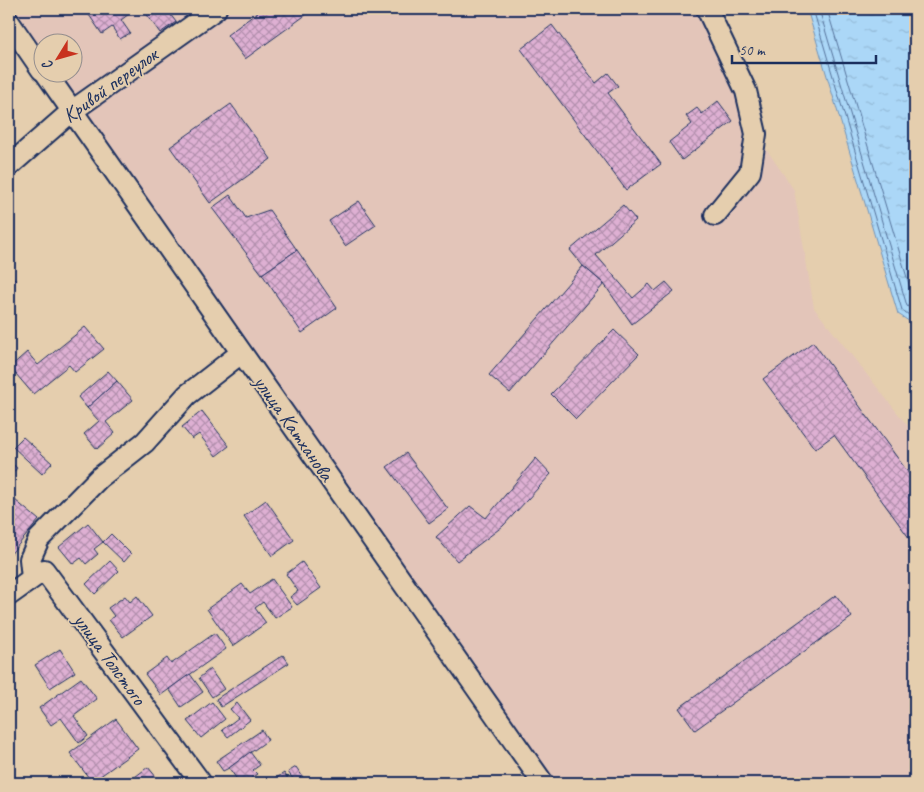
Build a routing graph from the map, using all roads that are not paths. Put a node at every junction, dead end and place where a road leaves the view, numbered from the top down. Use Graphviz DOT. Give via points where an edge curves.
graph roads {
  1 [pos="216,9"];
  2 [pos="707,9"];
  3 [pos="9,22"];
  4 [pos="32,54"];
  5 [pos="52,82"];
  6 [pos="72,111"];
  7 [pos="9,166"];
  8 [pos="716,216"];
  9 [pos="241,353"];
  10 [pos="32,578"];
  11 [pos="9,595"];
  12 [pos="201,783"];
  13 [pos="543,783"];
  1 -- 6 [label="street, Кривой переулок"];
  2 -- 8 [label="street" via="746,91 756,134 750,172"];
  3 -- 4 [label="street, улица Катханова"];
  5 -- 6 [label="street, улица Катханова"];
  6 -- 7 [label="street, Кривой переулок"];
  6 -- 9 [label="street, улица Катханова"];
  9 -- 10 [label="street" via="187,395 144,442 99,478 39,538 30,559"];
  9 -- 13 [label="street, улица Катханова"];
  10 -- 11 [label="street"];
  10 -- 12 [label="street, улица Толстого" via="44,570"];
}
